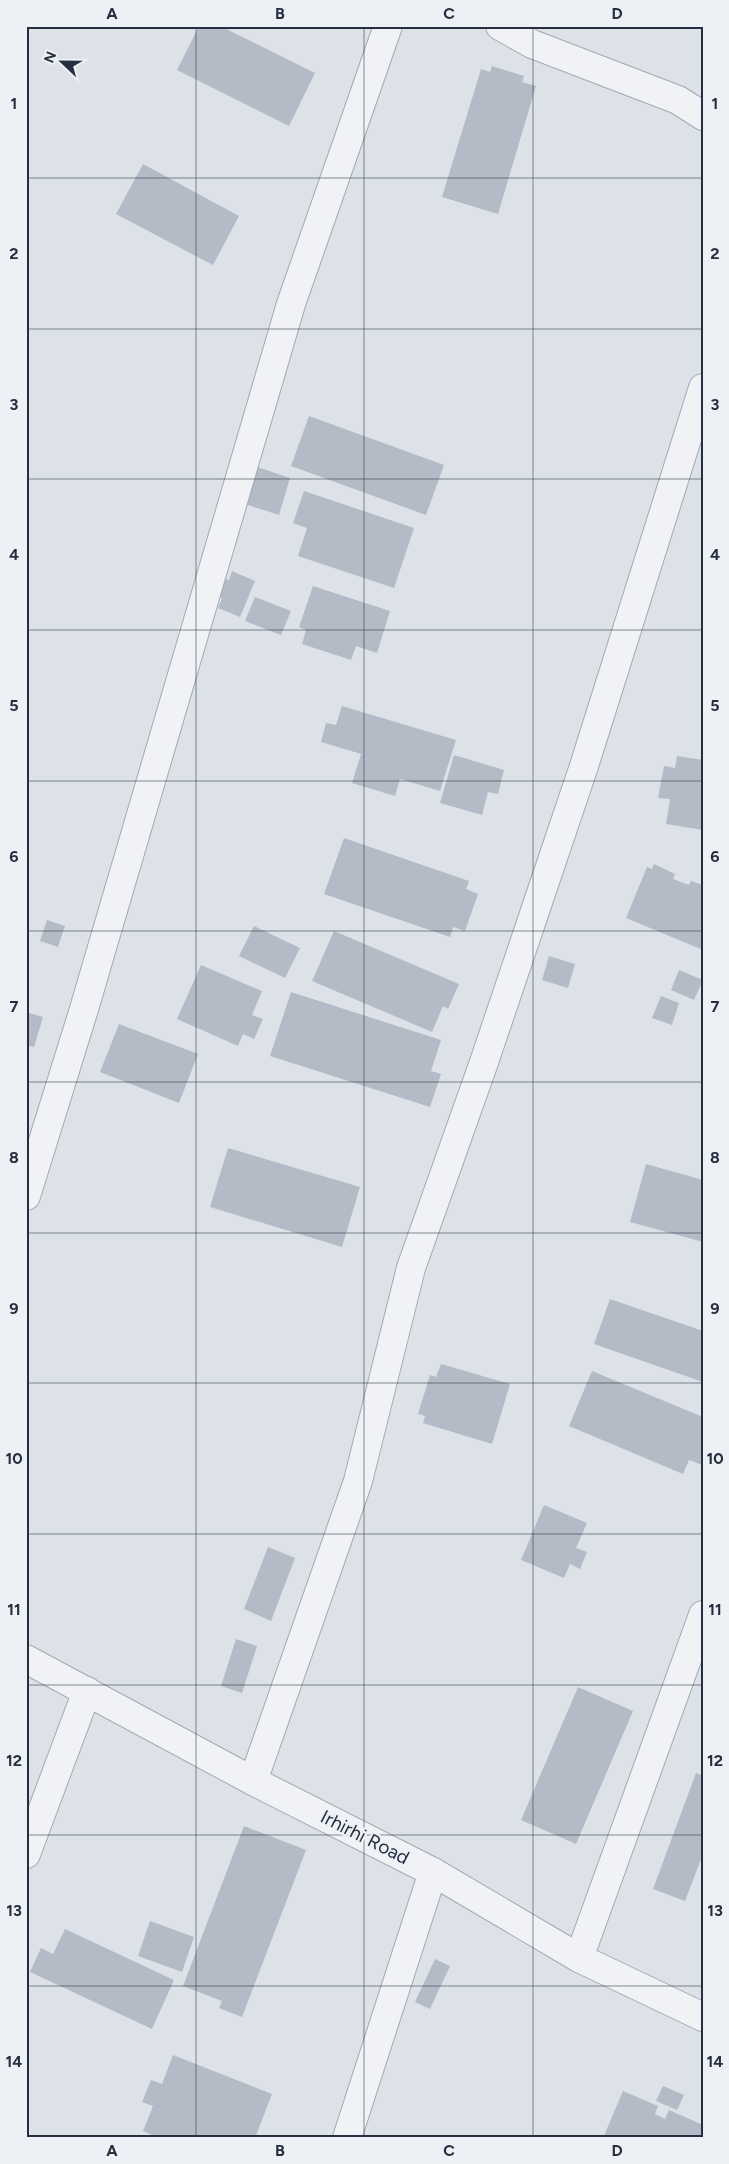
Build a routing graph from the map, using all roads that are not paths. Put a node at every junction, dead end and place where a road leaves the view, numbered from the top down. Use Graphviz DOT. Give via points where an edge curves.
graph roads {
  1 [pos="388,26"];
  2 [pos="500,26"];
  3 [pos="703,116"];
  4 [pos="703,388"];
  5 [pos="26,1196"];
  6 [pos="703,1615"];
  7 [pos="26,1659"];
  8 [pos="87,1691"];
  9 [pos="253,1781"];
  10 [pos="26,1854"];
  11 [pos="433,1872"];
  12 [pos="579,1958"];
  13 [pos="703,2017"];
  14 [pos="347,2138"];
  1 -- 5 [label="street" via="290,304 84,1010"];
  2 -- 3 [label="street" via="532,44 678,100"];
  4 -- 9 [label="street" via="584,766 411,1268 358,1482"];
  6 -- 12 [label="street"];
  7 -- 8 [label="street, Irhirhi Road"];
  8 -- 9 [label="street, Irhirhi Road"];
  8 -- 10 [label="street"];
  9 -- 11 [label="street, Irhirhi Road"];
  11 -- 12 [label="street, Irhirhi Road"];
  11 -- 14 [label="street"];
  12 -- 13 [label="street, Irhirhi Road"];
}
